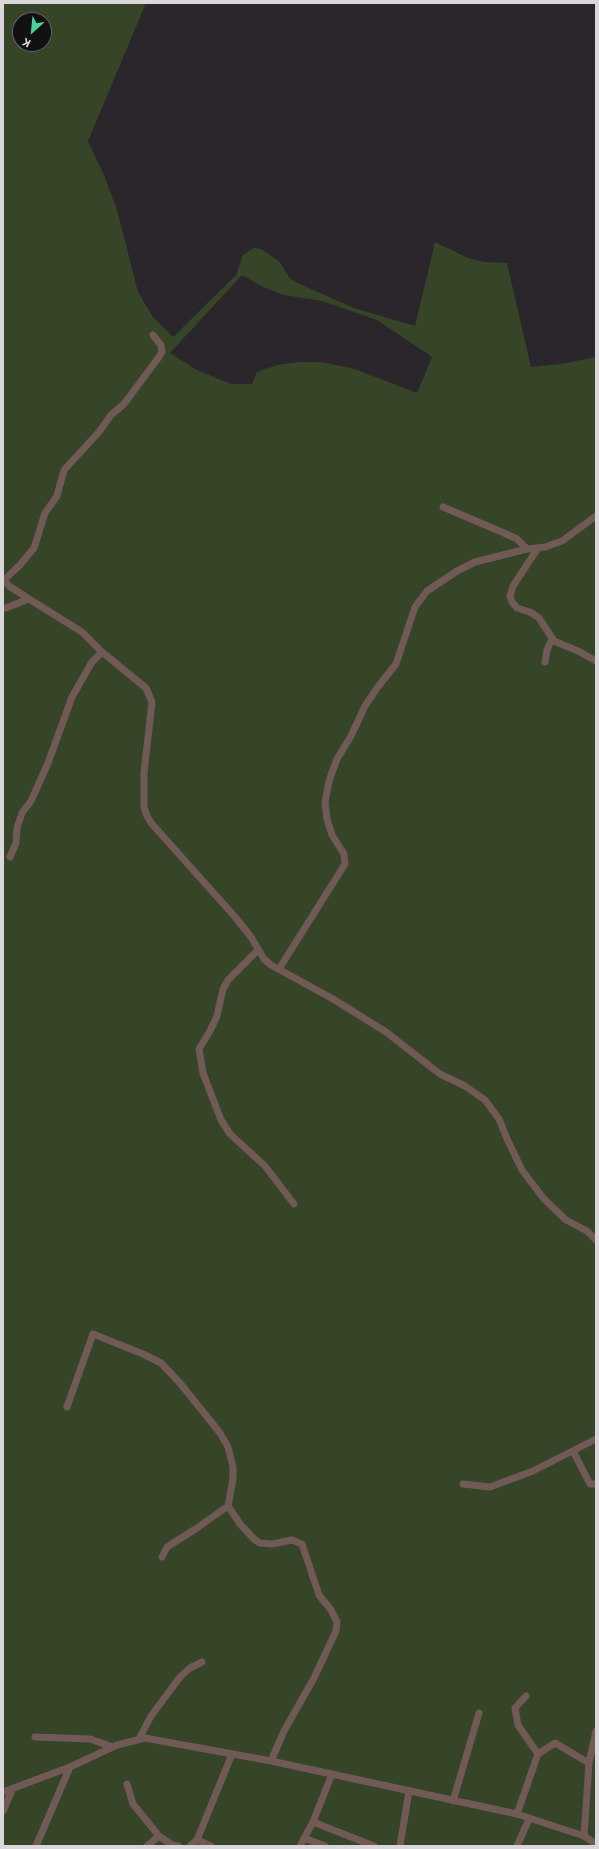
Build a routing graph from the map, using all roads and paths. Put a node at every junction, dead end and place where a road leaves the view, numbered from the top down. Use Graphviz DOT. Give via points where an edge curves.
graph roads {
  1 [pos="153,335"];
  2 [pos="443,507"];
  3 [pos="596,516"];
  4 [pos="538,548"];
  5 [pos="527,550"];
  6 [pos="3,580"];
  7 [pos="29,600"];
  8 [pos="3,609"];
  9 [pos="552,639"];
  10 [pos="102,652"];
  11 [pos="545,662"];
  12 [pos="596,662"];
  13 [pos="10,857"];
  14 [pos="258,950"];
  15 [pos="279,969"];
  16 [pos="294,1204"];
  17 [pos="596,1240"];
  18 [pos="67,1407"];
  19 [pos="596,1439"];
  20 [pos="572,1451"];
  21 [pos="463,1484"];
  22 [pos="596,1484"];
  23 [pos="228,1506"];
  24 [pos="162,1556"];
  25 [pos="202,1662"];
  26 [pos="526,1696"];
  27 [pos="479,1712"];
  28 [pos="596,1731"];
  29 [pos="35,1737"];
  30 [pos="139,1739"];
  31 [pos="113,1747"];
  32 [pos="232,1754"];
  33 [pos="538,1754"];
  34 [pos="271,1761"];
  35 [pos="588,1763"];
  36 [pos="70,1767"];
  37 [pos="332,1774"];
  38 [pos="127,1784"];
  39 [pos="12,1790"];
  40 [pos="409,1791"];
  41 [pos="3,1792"];
  42 [pos="453,1801"];
  43 [pos="3,1811"];
  44 [pos="517,1814"];
  45 [pos="529,1819"];
  46 [pos="313,1822"];
  47 [pos="159,1836"];
  48 [pos="584,1836"];
  49 [pos="304,1838"];
  50 [pos="197,1840"];
  51 [pos="596,1844"];
  52 [pos="36,1846"];
  53 [pos="147,1846"];
  54 [pos="178,1846"];
  55 [pos="190,1846"];
  56 [pos="211,1846"];
  57 [pos="300,1846"];
  58 [pos="325,1846"];
  59 [pos="374,1846"];
  60 [pos="402,1846"];
  61 [pos="517,1846"];
  1 -- 6 [label="street" via="161,345 162,352 159,358 124,404 111,415 64,470 58,492 45,513 34,548"];
  2 -- 5 [label="street" via="504,533 517,540"];
  3 -- 4 [label="street" via="562,541"];
  4 -- 5 [label="street"];
  4 -- 9 [label="street" via="513,586 511,599 517,608 539,618"];
  5 -- 15 [label="street" via="475,562 457,571 427,591 415,607 398,660 365,706 337,759 329,781 325,802 327,819 332,835 344,854 345,864"];
  6 -- 7 [label="street"];
  7 -- 8 [label="street"];
  7 -- 10 [label="street" via="82,632"];
  9 -- 11 [label="street" via="546,650"];
  9 -- 12 [label="street"];
  10 -- 13 [label="street" via="92,662 72,697 48,763 31,801 22,814 17,828 16,843"];
  10 -- 14 [label="street" via="141,682 150,694 152,710 144,773 144,807 147,816 236,918"];
  14 -- 15 [label="street" via="264,959"];
  14 -- 16 [label="street" via="222,989 217,1016 199,1049 203,1073 221,1120 230,1134 265,1166"];
  15 -- 17 [label="street" via="379,1028 440,1074 486,1100 500,1119 522,1170 544,1199 566,1220"];
  18 -- 23 [label="street" via="93,1334 155,1360 166,1367 180,1383 226,1442 234,1474"];
  19 -- 20 [label="street"];
  20 -- 21 [label="street" via="533,1471 490,1487"];
  20 -- 22 [label="street" via="590,1484"];
  23 -- 24 [label="street" via="167,1547"];
  23 -- 34 [label="street" via="240,1524 260,1543 272,1544 292,1540 302,1544 319,1595 332,1610 337,1622 336,1631 314,1678 284,1731"];
  25 -- 30 [label="street" via="180,1677 151,1716"];
  26 -- 33 [label="street" via="515,1708 518,1725"];
  27 -- 42 [label="street"];
  28 -- 35 [label="street"];
  29 -- 31 [label="street" via="90,1738"];
  30 -- 31 [label="street"];
  30 -- 32 [label="street" via="146,1738"];
  31 -- 36 [label="street"];
  32 -- 34 [label="street"];
  32 -- 50 [label="street"];
  33 -- 35 [label="street" via="555,1743"];
  33 -- 44 [label="street"];
  34 -- 37 [label="street"];
  35 -- 48 [label="street"];
  36 -- 39 [label="street"];
  36 -- 52 [label="street"];
  37 -- 40 [label="street"];
  37 -- 46 [label="street"];
  38 -- 47 [label="street" via="133,1804"];
  39 -- 41 [label="street"];
  39 -- 43 [label="street"];
  40 -- 42 [label="street"];
  40 -- 60 [label="street"];
  42 -- 44 [label="street"];
  44 -- 45 [label="street"];
  45 -- 48 [label="street"];
  45 -- 61 [label="street"];
  46 -- 49 [label="street"];
  46 -- 59 [label="street"];
  47 -- 53 [label="street"];
  47 -- 54 [label="street"];
  48 -- 51 [label="street"];
  49 -- 57 [label="street"];
  49 -- 58 [label="street"];
  50 -- 55 [label="street"];
  50 -- 56 [label="street"];
}
